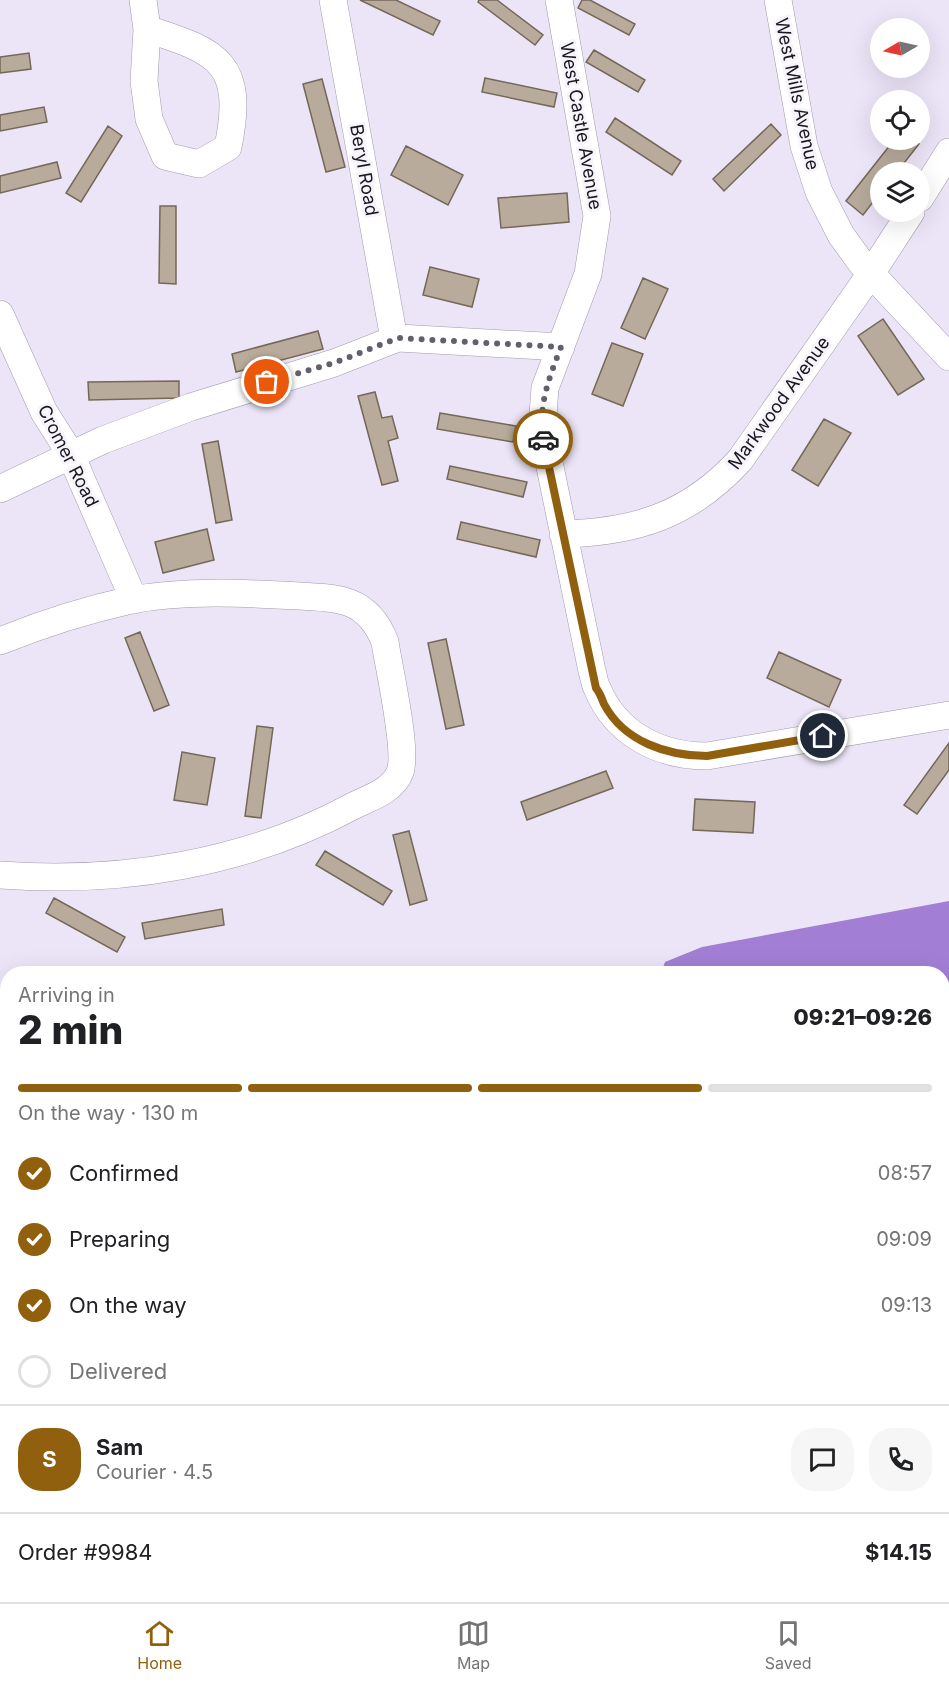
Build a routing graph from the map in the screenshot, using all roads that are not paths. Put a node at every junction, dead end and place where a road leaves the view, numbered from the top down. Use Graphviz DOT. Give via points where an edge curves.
graph roads {
  1 [pos="143,0"];
  2 [pos="333,0"];
  3 [pos="559,0"];
  4 [pos="778,0"];
  5 [pos="147,29"];
  6 [pos="945,168"];
  7 [pos="930,186"];
  8 [pos="904,222"];
  9 [pos="872,272"];
  10 [pos="0,314"];
  11 [pos="394,339"];
  12 [pos="561,347"];
  13 [pos="949,357"];
  14 [pos="70,453"];
  15 [pos="0,489"];
  16 [pos="563,534"];
  17 [pos="134,600"];
  18 [pos="0,641"];
  19 [pos="949,715"];
  20 [pos="0,874"];
  1 -- 5 [label="street"];
  2 -- 11 [label="street, Beryl Road"];
  3 -- 12 [label="street, West Castle Avenue" via="597,216 588,274"];
  4 -- 9 [label="street, West Mills Avenue" via="804,146 819,192 841,235"];
  5 -- 5 [label="street" via="144,81 148,119 165,156 199,164 228,147 234,117 230,83 219,60 196,45"];
  6 -- 7 [label="street"];
  8 -- 9 [label="street, Markwood Avenue"];
  9 -- 13 [label="street, West Mills Avenue"];
  9 -- 16 [label="street, Markwood Avenue" via="740,460 715,485 696,500 653,521 619,530"];
  10 -- 14 [label="street, Cromer Road" via="44,412"];
  11 -- 12 [label="street"];
  11 -- 14 [label="street"];
  12 -- 16 [label="street, West Castle Avenue" via="545,388 542,428"];
  14 -- 15 [label="street" via="40,472"];
  14 -- 17 [label="street, Cromer Road"];
  16 -- 19 [label="street, West Castle Avenue" via="592,671 604,704 621,725 649,745 670,753 707,756"];
  17 -- 18 [label="street"];
  17 -- 20 [label="street" via="252,594 342,600 370,615 385,642 403,759 401,771 395,781 375,795 323,821 222,856 177,867 106,876"];
}
